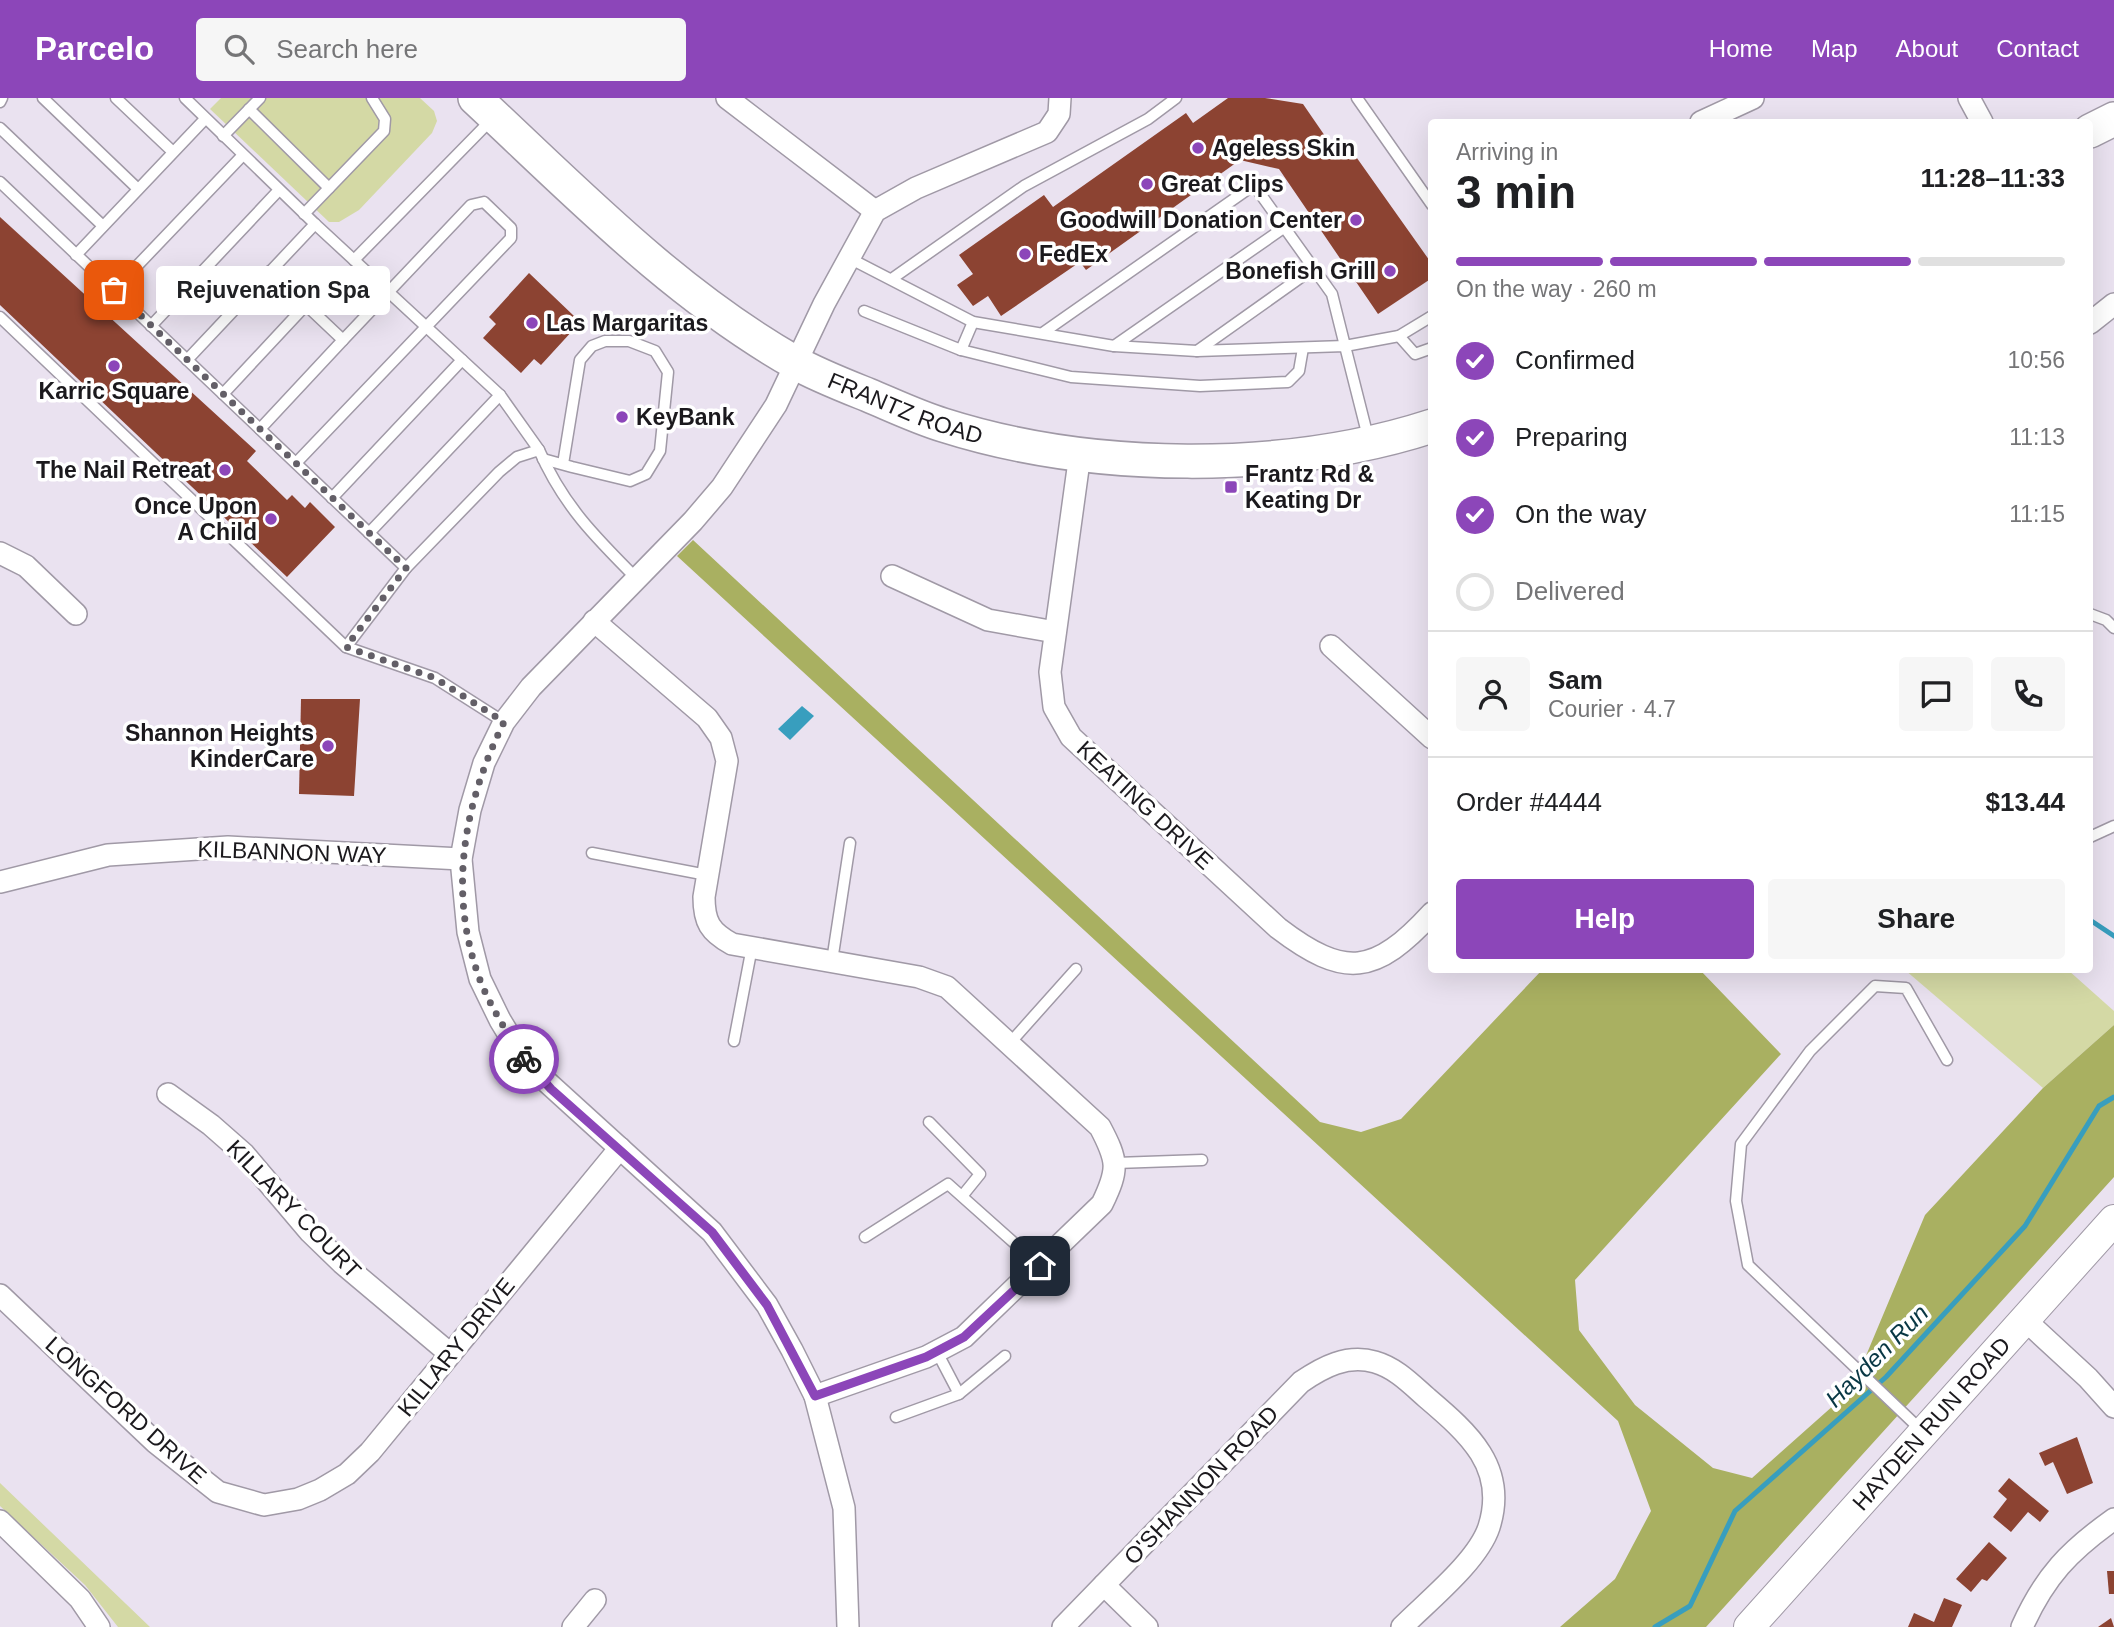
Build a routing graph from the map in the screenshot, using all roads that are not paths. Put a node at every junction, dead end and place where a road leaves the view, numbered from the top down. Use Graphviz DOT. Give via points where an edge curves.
graph roads {
  1 [pos="43,98"];
  2 [pos="116,98"];
  3 [pos="185,98"];
  4 [pos="260,98"];
  5 [pos="372,98"];
  6 [pos="1060,98"];
  7 [pos="1176,98"];
  8 [pos="1357,98"];
  9 [pos="1753,98"];
  10 [pos="1969,98"];
  11 [pos="732,100"];
  12 [pos="1731,103"];
  13 [pos="485,107"];
  14 [pos="249,109"];
  15 [pos="205,118"];
  16 [pos="1706,119"];
  17 [pos="1980,119"];
  18 [pos="2114,119"];
  19 [pos="0,128"];
  20 [pos="2093,130"];
  21 [pos="223,136"];
  22 [pos="173,152"];
  23 [pos="243,155"];
  24 [pos="0,182"];
  25 [pos="329,188"];
  26 [pos="138,189"];
  27 [pos="279,190"];
  28 [pos="1428,199"];
  29 [pos="875,211"];
  30 [pos="304,214"];
  31 [pos="315,224"];
  32 [pos="103,226"];
  33 [pos="1285,227"];
  34 [pos="76,255"];
  35 [pos="849,258"];
  36 [pos="354,260"];
  37 [pos="1314,268"];
  38 [pos="270,271"];
  39 [pos="892,278"];
  40 [pos="114,290"];
  41 [pos="388,291"];
  42 [pos="2114,304"];
  43 [pos="306,305"];
  44 [pos="864,311"];
  45 [pos="0,317"];
  46 [pos="1428,318"];
  47 [pos="2093,321"];
  48 [pos="973,322"];
  49 [pos="151,326"];
  50 [pos="425,326"];
  51 [pos="1044,332"];
  52 [pos="1399,336"];
  53 [pos="343,340"];
  54 [pos="1114,346"];
  55 [pos="1346,346"];
  56 [pos="1303,348"];
  57 [pos="1428,349"];
  58 [pos="961,350"];
  59 [pos="1198,351"];
  60 [pos="187,359"];
  61 [pos="462,360"];
  62 [pos="795,363"];
  63 [pos="223,394"];
  64 [pos="500,395"];
  65 [pos="1428,427"];
  66 [pos="260,429"];
  67 [pos="1369,444"];
  68 [pos="541,454"];
  69 [pos="1080,454"];
  70 [pos="296,463"];
  71 [pos="563,464"];
  72 [pos="332,498"];
  73 [pos="369,533"];
  74 [pos="0,553"];
  75 [pos="406,568"];
  76 [pos="892,576"];
  77 [pos="637,579"];
  78 [pos="76,614"];
  79 [pos="2093,615"];
  80 [pos="594,621"];
  81 [pos="2114,628"];
  82 [pos="1055,632"];
  83 [pos="1331,646"];
  84 [pos="346,647"];
  85 [pos="504,722"];
  86 [pos="1428,734"];
  87 [pos="2114,825"];
  88 [pos="2093,836"];
  89 [pos="850,843"];
  90 [pos="592,853"];
  91 [pos="461,859"];
  92 [pos="707,875"];
  93 [pos="0,882"];
  94 [pos="1428,917"];
  95 [pos="752,947"];
  96 [pos="832,961"];
  97 [pos="1076,969"];
  98 [pos="734,1041"];
  99 [pos="1009,1044"];
  100 [pos="1947,1060"];
  101 [pos="168,1094"];
  102 [pos="929,1122"];
  103 [pos="620,1148"];
  104 [pos="1202,1160"];
  105 [pos="1116,1163"];
  106 [pos="963,1195"];
  107 [pos="2114,1220"];
  108 [pos="865,1237"];
  109 [pos="1040,1266"];
  110 [pos="0,1294"];
  111 [pos="2024,1319"];
  112 [pos="937,1352"];
  113 [pos="449,1353"];
  114 [pos="1005,1356"];
  115 [pos="960,1394"];
  116 [pos="815,1396"];
  117 [pos="2114,1407"];
  118 [pos="896,1417"];
  119 [pos="1923,1432"];
  120 [pos="264,1505"];
  121 [pos="2114,1519"];
  122 [pos="0,1521"];
  123 [pos="1104,1585"];
  124 [pos="595,1600"];
  125 [pos="99,1627"];
  126 [pos="573,1627"];
  127 [pos="848,1627"];
  128 [pos="1063,1627"];
  129 [pos="1147,1627"];
  130 [pos="1402,1627"];
  131 [pos="1749,1627"];
  132 [pos="2022,1627"];
  1 -- 26 [label="lane"];
  2 -- 22 [label="lane"];
  3 -- 15 [label="lane"];
  4 -- 14 [label="lane"];
  5 -- 25 [label="lane" via="385,119 384,131"];
  6 -- 29 [label="street" via="1059,114 1047,132 916,188"];
  7 -- 39 [label="lane" via="1148,119 1024,186"];
  8 -- 28 [label="lane"];
  9 -- 12 [label="street"];
  10 -- 17 [label="street"];
  11 -- 29 [label="street"];
  12 -- 16 [label="street"];
  13 -- 36 [label="lane"];
  13 -- 62 [label="main road, FRANTZ ROAD" via="651,261 728,320"];
  14 -- 21 [label="lane"];
  14 -- 25 [label="lane"];
  15 -- 21 [label="lane"];
  15 -- 22 [label="lane"];
  18 -- 20 [label="main road"];
  19 -- 32 [label="lane"];
  21 -- 23 [label="lane"];
  22 -- 26 [label="lane"];
  23 -- 27 [label="lane"];
  23 -- 40 [label="lane"];
  24 -- 34 [label="lane"];
  25 -- 30 [label="lane"];
  26 -- 32 [label="lane"];
  27 -- 30 [label="lane"];
  27 -- 49 [label="lane"];
  29 -- 35 [label="street"];
  30 -- 31 [label="lane"];
  31 -- 36 [label="lane"];
  31 -- 38 [label="lane"];
  32 -- 34 [label="lane"];
  33 -- 37 [label="lane"];
  33 -- 51 [label="lane" via="1254,185"];
  33 -- 54 [label="lane"];
  34 -- 40 [label="lane"];
  35 -- 39 [label="lane"];
  35 -- 62 [label="street"];
  36 -- 41 [label="lane"];
  37 -- 55 [label="lane" via="1332,293"];
  37 -- 59 [label="lane"];
  38 -- 43 [label="lane"];
  38 -- 60 [label="lane"];
  39 -- 48 [label="lane"];
  40 -- 49 [label="lane"];
  41 -- 50 [label="lane"];
  41 -- 50 [label="lane" via="471,205 484,202 510,228 511,238"];
  41 -- 53 [label="lane"];
  42 -- 47 [label="street"];
  43 -- 53 [label="lane"];
  43 -- 63 [label="lane"];
  44 -- 58 [label="lane"];
  45 -- 84 [label="lane"];
  46 -- 52 [label="lane"];
  48 -- 51 [label="lane"];
  48 -- 58 [label="lane"];
  49 -- 60 [label="lane"];
  50 -- 61 [label="lane"];
  50 -- 70 [label="lane"];
  51 -- 54 [label="lane"];
  52 -- 55 [label="lane"];
  52 -- 57 [label="lane" via="1415,354"];
  53 -- 66 [label="lane"];
  54 -- 59 [label="lane"];
  55 -- 56 [label="lane"];
  55 -- 67 [label="lane"];
  56 -- 58 [label="lane" via="1299,371 1288,382 1200,386 1071,377"];
  56 -- 59 [label="lane"];
  60 -- 63 [label="lane"];
  61 -- 64 [label="lane"];
  61 -- 72 [label="lane"];
  62 -- 69 [label="main road, FRANTZ ROAD" via="942,425"];
  62 -- 77 [label="street" via="776,405 722,487"];
  63 -- 66 [label="lane"];
  64 -- 68 [label="lane"];
  64 -- 73 [label="lane"];
  65 -- 67 [label="main road, FRANTZ ROAD"];
  66 -- 70 [label="lane"];
  67 -- 69 [label="main road, FRANTZ ROAD" via="1227,459"];
  68 -- 71 [label="lane"];
  68 -- 75 [label="lane" via="517,457 499,472"];
  68 -- 77 [label="lane" via="553,483 581,523"];
  69 -- 82 [label="street, KEATING DRIVE"];
  70 -- 72 [label="lane"];
  71 -- 71 [label="lane" via="630,481 646,474 660,452 668,372 655,351 629,341 605,341 592,346 580,360"];
  72 -- 73 [label="lane"];
  73 -- 75 [label="lane"];
  74 -- 78 [label="street" via="26,566"];
  75 -- 84 [label="lane"];
  76 -- 82 [label="street" via="988,620"];
  77 -- 80 [label="street"];
  79 -- 81 [label="lane"];
  80 -- 85 [label="street"];
  80 -- 92 [label="street" via="707,718 721,737 727,761"];
  82 -- 94 [label="street, KEATING DRIVE" via="1050,672 1054,707 1071,737 1278,928 1311,953 1351,965 1384,957"];
  83 -- 86 [label="street"];
  84 -- 85 [label="lane" via="435,678"];
  85 -- 91 [label="street" via="484,763"];
  87 -- 88 [label="lane"];
  89 -- 96 [label="lane"];
  90 -- 92 [label="lane"];
  91 -- 93 [label="street, KILBANNON WAY" via="228,847 108,855"];
  91 -- 103 [label="street" via="468,932 480,979 500,1020 526,1063"];
  92 -- 95 [label="street" via="704,917 715,934 732,944"];
  95 -- 96 [label="street"];
  95 -- 98 [label="lane"];
  96 -- 99 [label="street" via="919,976 947,987"];
  97 -- 99 [label="lane"];
  99 -- 105 [label="street" via="1100,1127"];
  100 -- 119 [label="lane" via="1906,988 1875,986 1810,1051 1741,1144 1736,1201 1748,1265"];
  101 -- 113 [label="street, KILLARY COURT" via="244,1154 310,1232"];
  102 -- 106 [label="lane" via="980,1174"];
  103 -- 113 [label="street, KILLARY DRIVE"];
  103 -- 116 [label="street" via="712,1232 736,1262 767,1305"];
  104 -- 105 [label="lane"];
  105 -- 109 [label="street" via="1102,1204"];
  106 -- 108 [label="lane" via="948,1184"];
  106 -- 109 [label="lane"];
  107 -- 111 [label="main road, HAYDEN RUN ROAD"];
  109 -- 112 [label="street" via="964,1337"];
  110 -- 120 [label="street, LONGFORD DRIVE" via="165,1450 218,1492"];
  111 -- 117 [label="street"];
  111 -- 119 [label="main road, HAYDEN RUN ROAD"];
  112 -- 115 [label="lane"];
  112 -- 116 [label="street"];
  113 -- 120 [label="street, KILLARY DRIVE" via="347,1474 298,1499"];
  114 -- 115 [label="lane"];
  115 -- 118 [label="lane"];
  116 -- 127 [label="street" via="844,1508"];
  119 -- 131 [label="main road, HAYDEN RUN ROAD"];
  121 -- 132 [label="street" via="2054,1570"];
  122 -- 125 [label="street" via="80,1599"];
  123 -- 128 [label="street, O'SHANNON ROAD"];
  123 -- 129 [label="street"];
  123 -- 130 [label="street, O'SHANNON ROAD" via="1301,1382 1324,1366 1350,1360 1374,1362 1396,1371 1468,1433 1491,1474 1493,1512 1479,1548"];
  124 -- 126 [label="street"];
}
